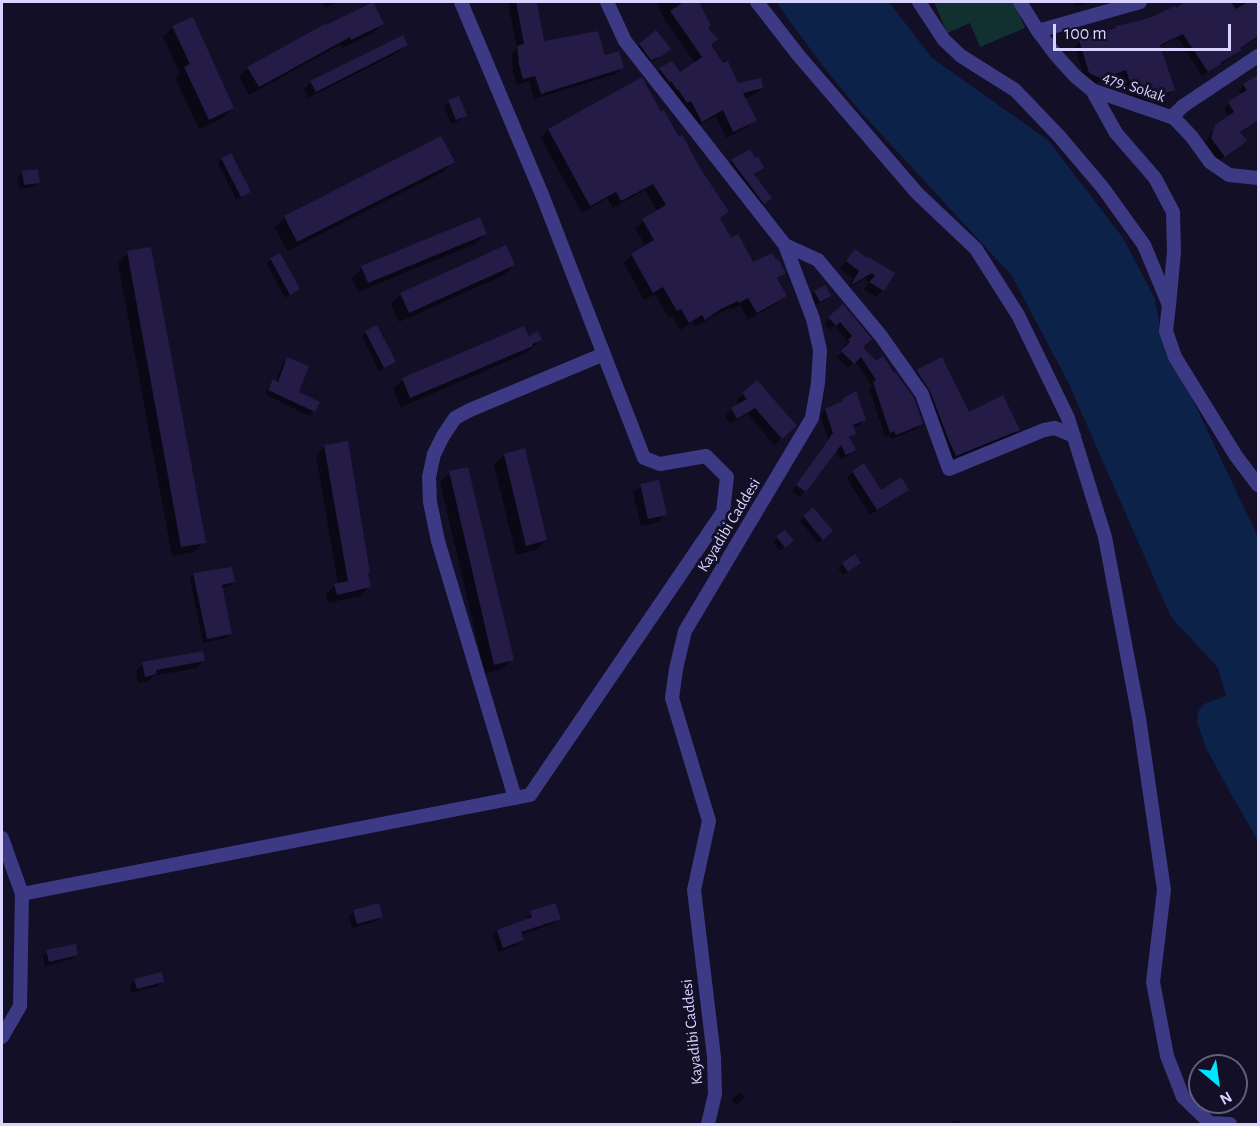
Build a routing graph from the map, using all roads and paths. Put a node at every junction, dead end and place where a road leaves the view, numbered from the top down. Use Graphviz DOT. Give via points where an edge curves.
graph roads {
  1 [pos="461,2"];
  2 [pos="607,2"];
  3 [pos="757,2"];
  4 [pos="919,2"];
  5 [pos="1020,2"];
  6 [pos="1140,2"];
  7 [pos="1038,31"];
  8 [pos="1258,56"];
  9 [pos="1092,90"];
  10 [pos="1174,118"];
  11 [pos="1258,178"];
  12 [pos="785,245"];
  13 [pos="1169,305"];
  14 [pos="604,354"];
  15 [pos="1074,436"];
  16 [pos="1258,485"];
  17 [pos="515,798"];
  18 [pos="2,838"];
  19 [pos="22,894"];
  20 [pos="2,1037"];
  21 [pos="708,1125"];
  22 [pos="1230,1125"];
  1 -- 14 [label="street"];
  2 -- 12 [label="street, Kayadibi Caddesi" via="625,41"];
  3 -- 15 [label="street" via="917,193 976,249 1018,315"];
  4 -- 13 [label="street" via="944,40 961,56 1015,90 1103,188 1144,245"];
  5 -- 7 [label="street, 479. Sokak"];
  6 -- 7 [label="street"];
  7 -- 9 [label="street, 479. Sokak" via="1075,76"];
  8 -- 10 [label="street, 479. Sokak" via="1183,106"];
  9 -- 10 [label="street, 479. Sokak"];
  9 -- 13 [label="street" via="1116,133 1155,178 1173,212"];
  10 -- 11 [label="street" via="1210,162 1229,175"];
  12 -- 15 [label="street" via="818,260 881,336 922,394 949,469 1044,430 1055,428"];
  12 -- 21 [label="street, Kayadibi Caddesi" via="813,319 820,350 812,418 685,631 672,698 710,821 694,890 714,1057 715,1094"];
  13 -- 16 [label="street" via="1166,331 1175,357"];
  14 -- 17 [label="street" via="455,418 442,436 431,465 430,502 438,541"];
  14 -- 17 [label="street" via="644,458 660,464 706,456 727,477 723,512 530,795"];
  15 -- 22 [label="street" via="1105,537 1139,718 1164,890 1153,982 1167,1056 1183,1097 1210,1123"];
  17 -- 19 [label="street"];
  18 -- 19 [label="street"];
  19 -- 20 [label="street" via="20,1006"];
}
